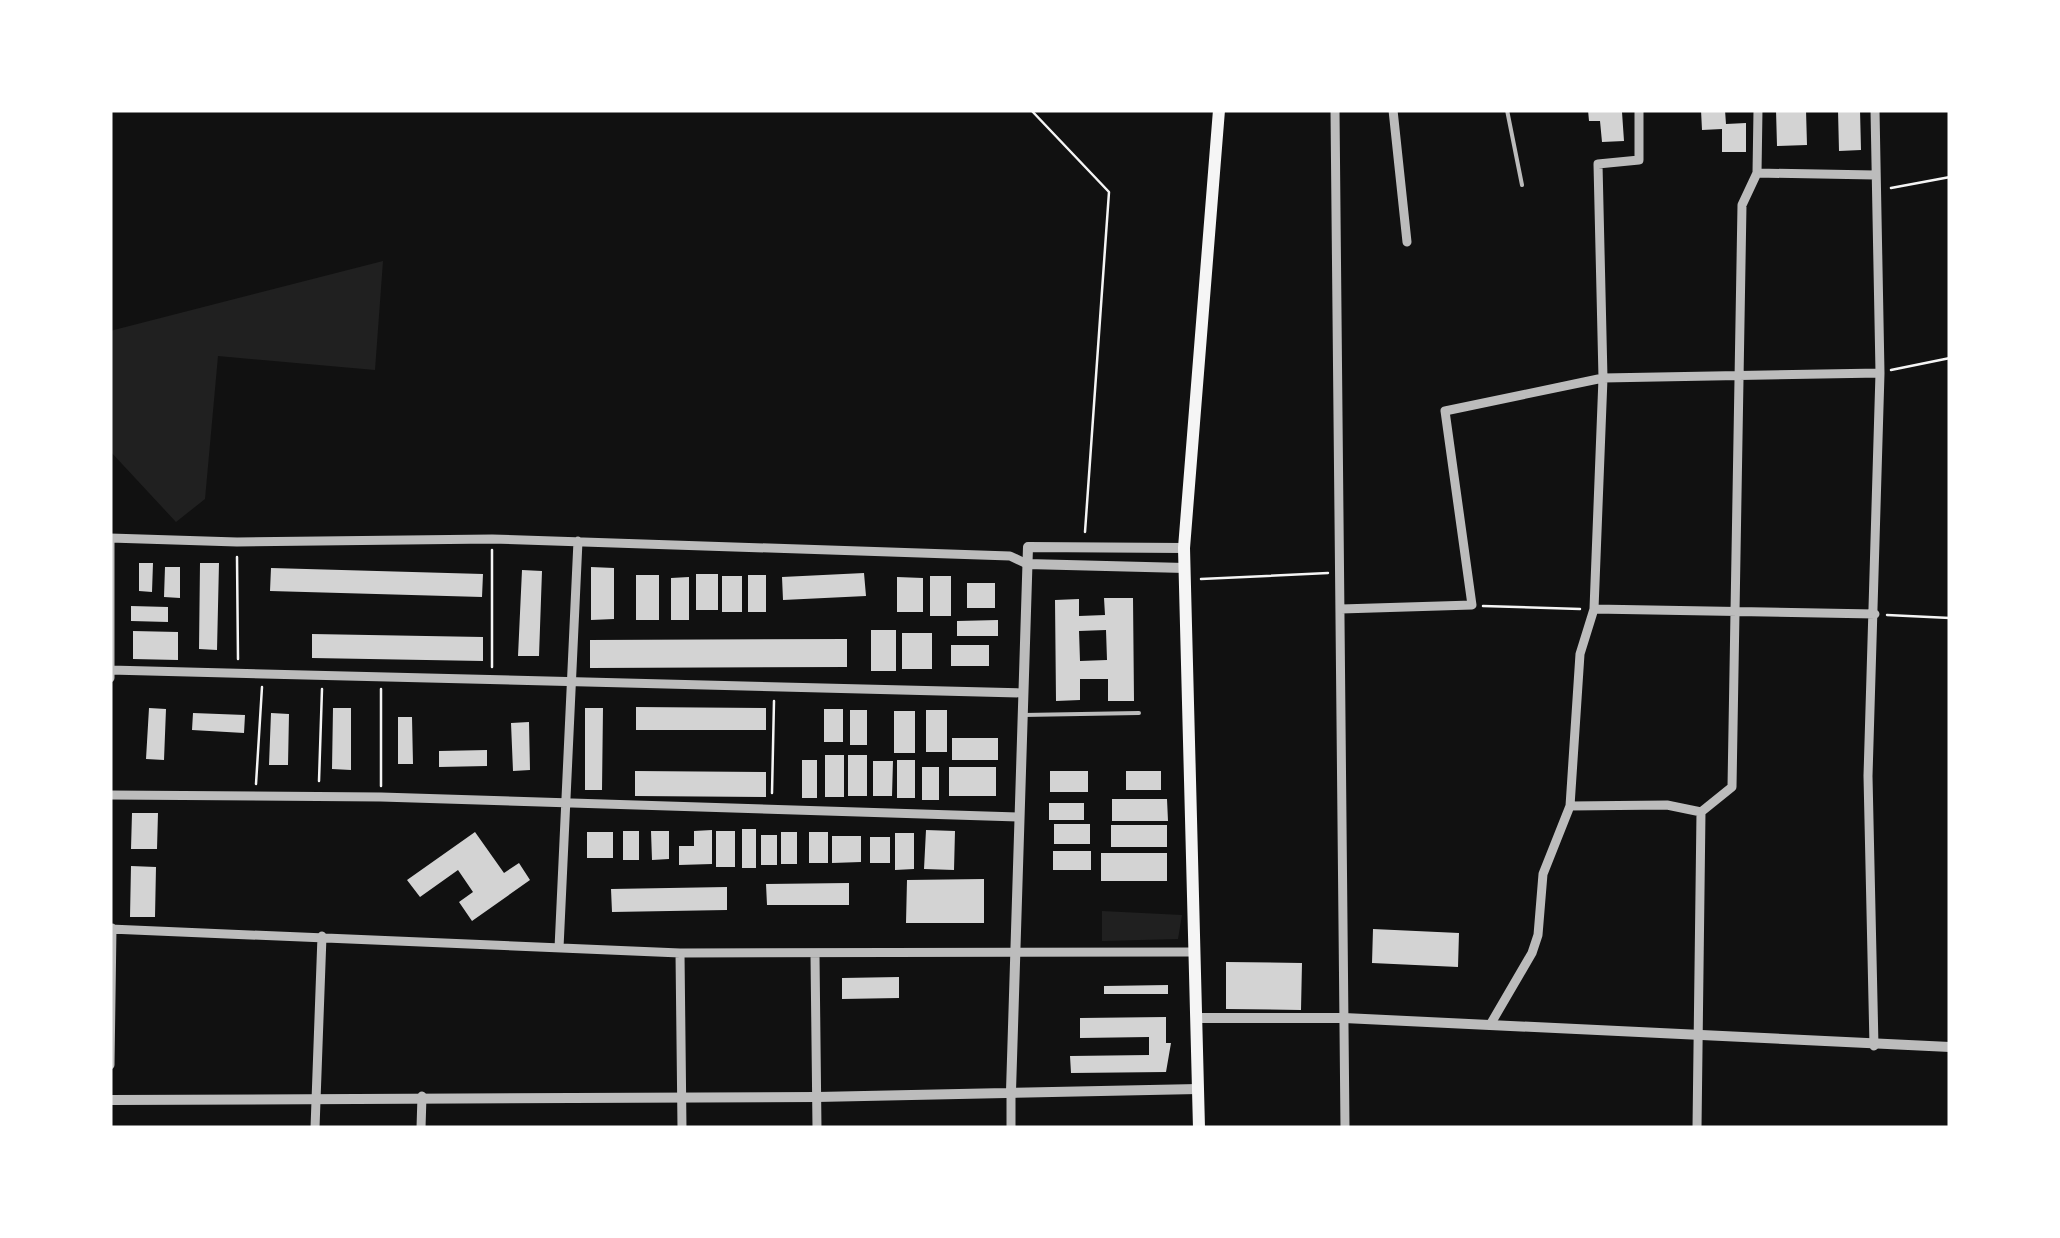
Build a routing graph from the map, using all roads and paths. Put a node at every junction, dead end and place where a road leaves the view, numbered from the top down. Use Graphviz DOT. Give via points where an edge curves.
graph roads {
  1 [pos="1031,110"];
  2 [pos="1219,110"];
  3 [pos="1334,110"];
  4 [pos="1393,110"];
  5 [pos="1507,110"];
  6 [pos="1640,110"];
  7 [pos="1758,110"];
  8 [pos="1875,110"];
  9 [pos="1757,173"];
  10 [pos="1875,175"];
  11 [pos="1950,177"];
  12 [pos="1522,186"];
  13 [pos="1875,191"];
  14 [pos="1408,242"];
  15 [pos="1950,358"];
  16 [pos="1880,372"];
  17 [pos="1740,377"];
  18 [pos="1604,378"];
  19 [pos="110,538"];
  20 [pos="492,539"];
  21 [pos="578,541"];
  22 [pos="238,542"];
  23 [pos="1028,547"];
  24 [pos="1084,547"];
  25 [pos="1184,548"];
  26 [pos="1010,556"];
  27 [pos="1027,564"];
  28 [pos="1340,572"];
  29 [pos="1185,574"];
  30 [pos="1472,605"];
  31 [pos="1594,608"];
  32 [pos="1341,609"];
  33 [pos="1737,612"];
  34 [pos="1876,614"];
  35 [pos="1950,618"];
  36 [pos="110,670"];
  37 [pos="238,670"];
  38 [pos="263,671"];
  39 [pos="322,674"];
  40 [pos="381,674"];
  41 [pos="110,678"];
  42 [pos="492,679"];
  43 [pos="572,682"];
  44 [pos="774,687"];
  45 [pos="1024,693"];
  46 [pos="1138,713"];
  47 [pos="1023,715"];
  48 [pos="110,795"];
  49 [pos="255,796"];
  50 [pos="381,797"];
  51 [pos="318,798"];
  52 [pos="566,804"];
  53 [pos="1570,806"];
  54 [pos="772,810"];
  55 [pos="1701,812"];
  56 [pos="1020,817"];
  57 [pos="111,928"];
  58 [pos="322,936"];
  59 [pos="559,948"];
  60 [pos="1015,951"];
  61 [pos="1194,952"];
  62 [pos="680,953"];
  63 [pos="815,955"];
  64 [pos="1197,1018"];
  65 [pos="1344,1018"];
  66 [pos="1490,1025"];
  67 [pos="1696,1033"];
  68 [pos="1874,1046"];
  69 [pos="1950,1047"];
  70 [pos="110,1065"];
  71 [pos="1198,1089"];
  72 [pos="1011,1091"];
  73 [pos="422,1096"];
  74 [pos="817,1097"];
  75 [pos="316,1098"];
  76 [pos="681,1098"];
  77 [pos="110,1100"];
  78 [pos="314,1128"];
  79 [pos="421,1128"];
  80 [pos="682,1128"];
  81 [pos="817,1128"];
  82 [pos="1011,1128"];
  83 [pos="1199,1128"];
  84 [pos="1345,1128"];
  85 [pos="1696,1128"];
  1 -- 24 [label="path" via="1108,192"];
  2 -- 25 [label="main road"];
  3 -- 28 [label="street"];
  4 -- 14 [label="street"];
  5 -- 12 [label="lane"];
  6 -- 18 [label="street" via="1639,160 1598,164"];
  7 -- 9 [label="street"];
  8 -- 10 [label="street"];
  9 -- 10 [label="street"];
  9 -- 17 [label="street" via="1742,205"];
  10 -- 13 [label="street"];
  11 -- 13 [label="path"];
  13 -- 16 [label="street"];
  15 -- 16 [label="path"];
  16 -- 17 [label="street"];
  16 -- 34 [label="street"];
  17 -- 18 [label="street"];
  17 -- 33 [label="street"];
  18 -- 30 [label="street" via="1445,412"];
  18 -- 31 [label="street"];
  19 -- 22 [label="street"];
  19 -- 36 [label="street"];
  20 -- 21 [label="street"];
  20 -- 22 [label="street"];
  20 -- 42 [label="path"];
  21 -- 26 [label="street"];
  21 -- 43 [label="street"];
  22 -- 37 [label="path"];
  23 -- 24 [label="street"];
  23 -- 26 [label="street"];
  23 -- 27 [label="street"];
  24 -- 25 [label="street"];
  25 -- 29 [label="main road"];
  26 -- 27 [label="street"];
  27 -- 29 [label="street"];
  27 -- 45 [label="street"];
  28 -- 29 [label="path"];
  28 -- 32 [label="street"];
  29 -- 61 [label="main road"];
  30 -- 31 [label="path"];
  30 -- 32 [label="street"];
  31 -- 33 [label="street"];
  31 -- 53 [label="street" via="1580,654"];
  32 -- 65 [label="street"];
  33 -- 34 [label="street"];
  33 -- 55 [label="street" via="1732,787"];
  34 -- 35 [label="path"];
  34 -- 68 [label="street" via="1868,776"];
  36 -- 37 [label="street"];
  36 -- 41 [label="street"];
  37 -- 38 [label="street"];
  38 -- 39 [label="street"];
  38 -- 49 [label="path"];
  39 -- 40 [label="street"];
  39 -- 51 [label="path"];
  40 -- 42 [label="street"];
  40 -- 50 [label="path"];
  42 -- 43 [label="street"];
  43 -- 44 [label="street"];
  43 -- 52 [label="street"];
  44 -- 45 [label="street"];
  44 -- 54 [label="path"];
  45 -- 47 [label="street"];
  46 -- 47 [label="lane"];
  47 -- 56 [label="street"];
  48 -- 49 [label="street"];
  49 -- 51 [label="street"];
  50 -- 51 [label="street"];
  50 -- 52 [label="street"];
  52 -- 54 [label="street"];
  52 -- 59 [label="street"];
  53 -- 55 [label="street" via="1667,805"];
  53 -- 66 [label="street" via="1544,874 1532,952"];
  54 -- 56 [label="street"];
  55 -- 67 [label="street"];
  56 -- 60 [label="street"];
  57 -- 58 [label="street"];
  57 -- 70 [label="street"];
  58 -- 59 [label="street"];
  58 -- 75 [label="street"];
  59 -- 62 [label="street"];
  60 -- 61 [label="street"];
  60 -- 63 [label="street"];
  60 -- 72 [label="street"];
  61 -- 64 [label="main road"];
  62 -- 63 [label="street"];
  62 -- 76 [label="street"];
  63 -- 74 [label="street"];
  64 -- 65 [label="street"];
  64 -- 71 [label="main road"];
  65 -- 66 [label="street"];
  65 -- 84 [label="street"];
  66 -- 67 [label="street"];
  67 -- 68 [label="street"];
  67 -- 85 [label="street"];
  68 -- 69 [label="street"];
  71 -- 72 [label="street"];
  71 -- 83 [label="main road"];
  72 -- 74 [label="street"];
  72 -- 82 [label="street"];
  73 -- 75 [label="street"];
  73 -- 76 [label="street"];
  73 -- 79 [label="street"];
  74 -- 76 [label="street"];
  74 -- 81 [label="street"];
  75 -- 77 [label="street"];
  75 -- 78 [label="street"];
  76 -- 80 [label="street"];
}
